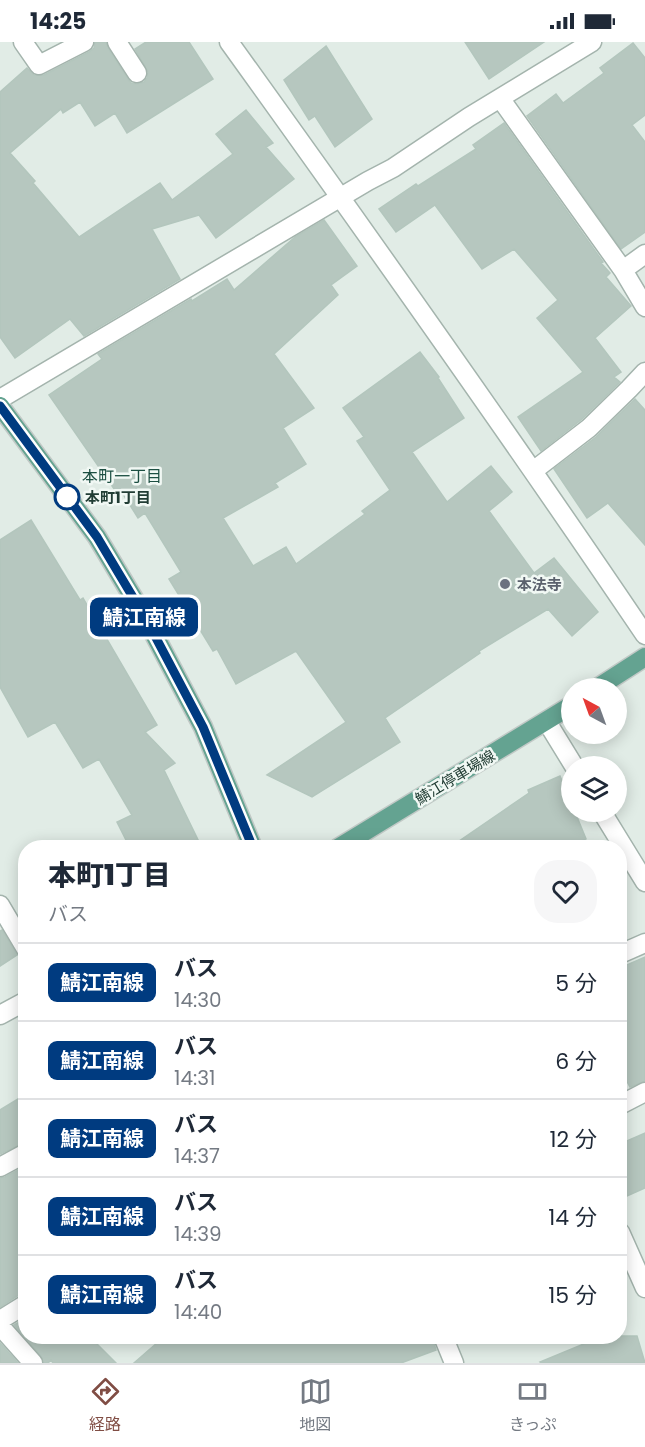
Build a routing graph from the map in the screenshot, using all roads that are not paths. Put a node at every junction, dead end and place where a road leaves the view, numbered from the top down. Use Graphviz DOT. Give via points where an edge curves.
graph roads {
  1 [pos="23,42"];
  2 [pos="84,42"];
  3 [pos="117,42"];
  4 [pos="229,42"];
  5 [pos="592,42"];
  6 [pos="137,73"];
  7 [pos="500,98"];
  8 [pos="341,197"];
  9 [pos="645,254"];
  10 [pos="623,270"];
  11 [pos="645,307"];
  12 [pos="645,372"];
  13 [pos="0,399"];
  14 [pos="0,406"];
  15 [pos="533,471"];
  16 [pos="645,635"];
  17 [pos="645,657"];
  18 [pos="612,678"];
  19 [pos="561,712"];
  20 [pos="546,722"];
  21 [pos="568,756"];
  22 [pos="608,822"];
  23 [pos="250,840"];
  24 [pos="351,840"];
  25 [pos="619,840"];
  26 [pos="627,853"];
  27 [pos="645,882"];
  28 [pos="0,905"];
  29 [pos="18,935"];
  30 [pos="645,943"];
  31 [pos="627,951"];
  32 [pos="18,1005"];
  33 [pos="0,1015"];
  34 [pos="645,1092"];
  35 [pos="627,1101"];
  36 [pos="18,1158"];
  37 [pos="0,1167"];
  38 [pos="627,1248"];
  39 [pos="645,1288"];
  40 [pos="18,1309"];
  41 [pos="0,1320"];
  42 [pos="0,1326"];
  43 [pos="446,1344"];
  44 [pos="33,1363"];
  45 [pos="454,1363"];
  1 -- 2 [label="street" via="39,65"];
  3 -- 6 [label="street"];
  4 -- 8 [label="street"];
  5 -- 7 [label="street"];
  7 -- 8 [label="street"];
  7 -- 10 [label="street"];
  8 -- 13 [label="street"];
  8 -- 15 [label="street"];
  9 -- 10 [label="street"];
  10 -- 11 [label="street"];
  12 -- 15 [label="street" via="590,428"];
  14 -- 23 [label="main road" via="97,537 146,619 203,727"];
  15 -- 16 [label="street"];
  17 -- 18 [label="main road"];
  19 -- 20 [label="main road, 鯖江停車場線"];
  20 -- 21 [label="street"];
  20 -- 24 [label="main road, 鯖江停車場線"];
  22 -- 25 [label="street"];
  26 -- 27 [label="street"];
  28 -- 29 [label="street"];
  30 -- 31 [label="street"];
  32 -- 33 [label="street"];
  34 -- 35 [label="street"];
  36 -- 37 [label="street"];
  38 -- 39 [label="street"];
  40 -- 41 [label="street"];
  42 -- 44 [label="street"];
  43 -- 45 [label="street"];
}
